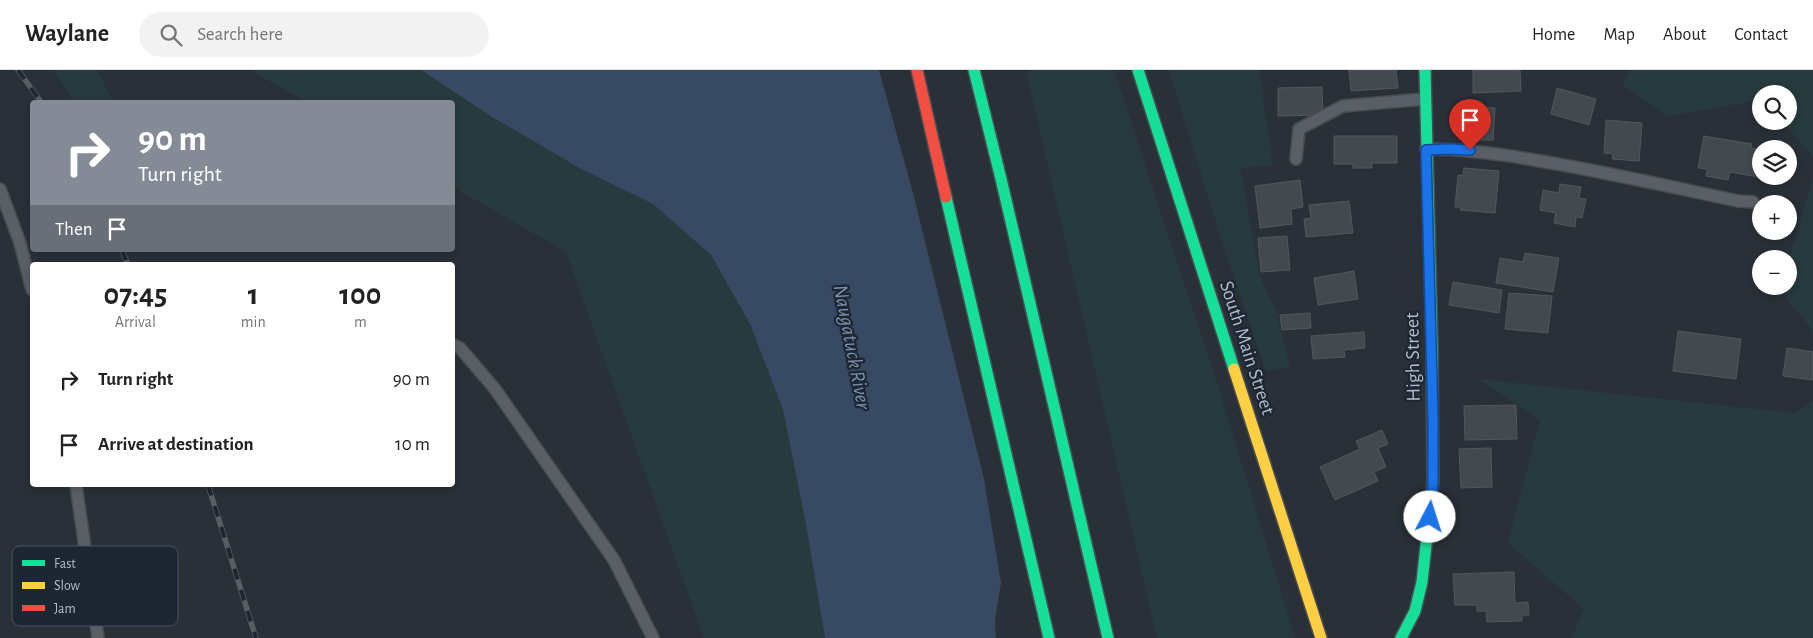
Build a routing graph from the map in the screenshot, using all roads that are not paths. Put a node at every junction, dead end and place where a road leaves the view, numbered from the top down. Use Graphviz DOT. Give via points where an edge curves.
graph roads {
  1 [pos="917,70"];
  2 [pos="974,70"];
  3 [pos="1138,70"];
  4 [pos="1425,70"];
  5 [pos="1425,99"];
  6 [pos="1426,150"];
  7 [pos="1296,159"];
  8 [pos="0,189"];
  9 [pos="1752,202"];
  10 [pos="30,282"];
  11 [pos="455,346"];
  12 [pos="76,487"];
  13 [pos="85,546"];
  14 [pos="653,638"];
  15 [pos="1049,638"];
  16 [pos="1108,638"];
  17 [pos="1321,638"];
  18 [pos="1401,638"];
  1 -- 15 [label="main road"];
  2 -- 16 [label="main road"];
  3 -- 17 [label="main road, South Main Street"];
  4 -- 5 [label="main road, High Street"];
  5 -- 6 [label="main road, High Street"];
  5 -- 7 [label="lane" via="1344,106 1299,129"];
  6 -- 9 [label="lane" via="1489,152"];
  6 -- 18 [label="main road, High Street" via="1433,481 1422,582 1415,611"];
  8 -- 10 [label="lane"];
  11 -- 14 [label="lane" via="495,389 614,560"];
  12 -- 13 [label="lane"];
}
